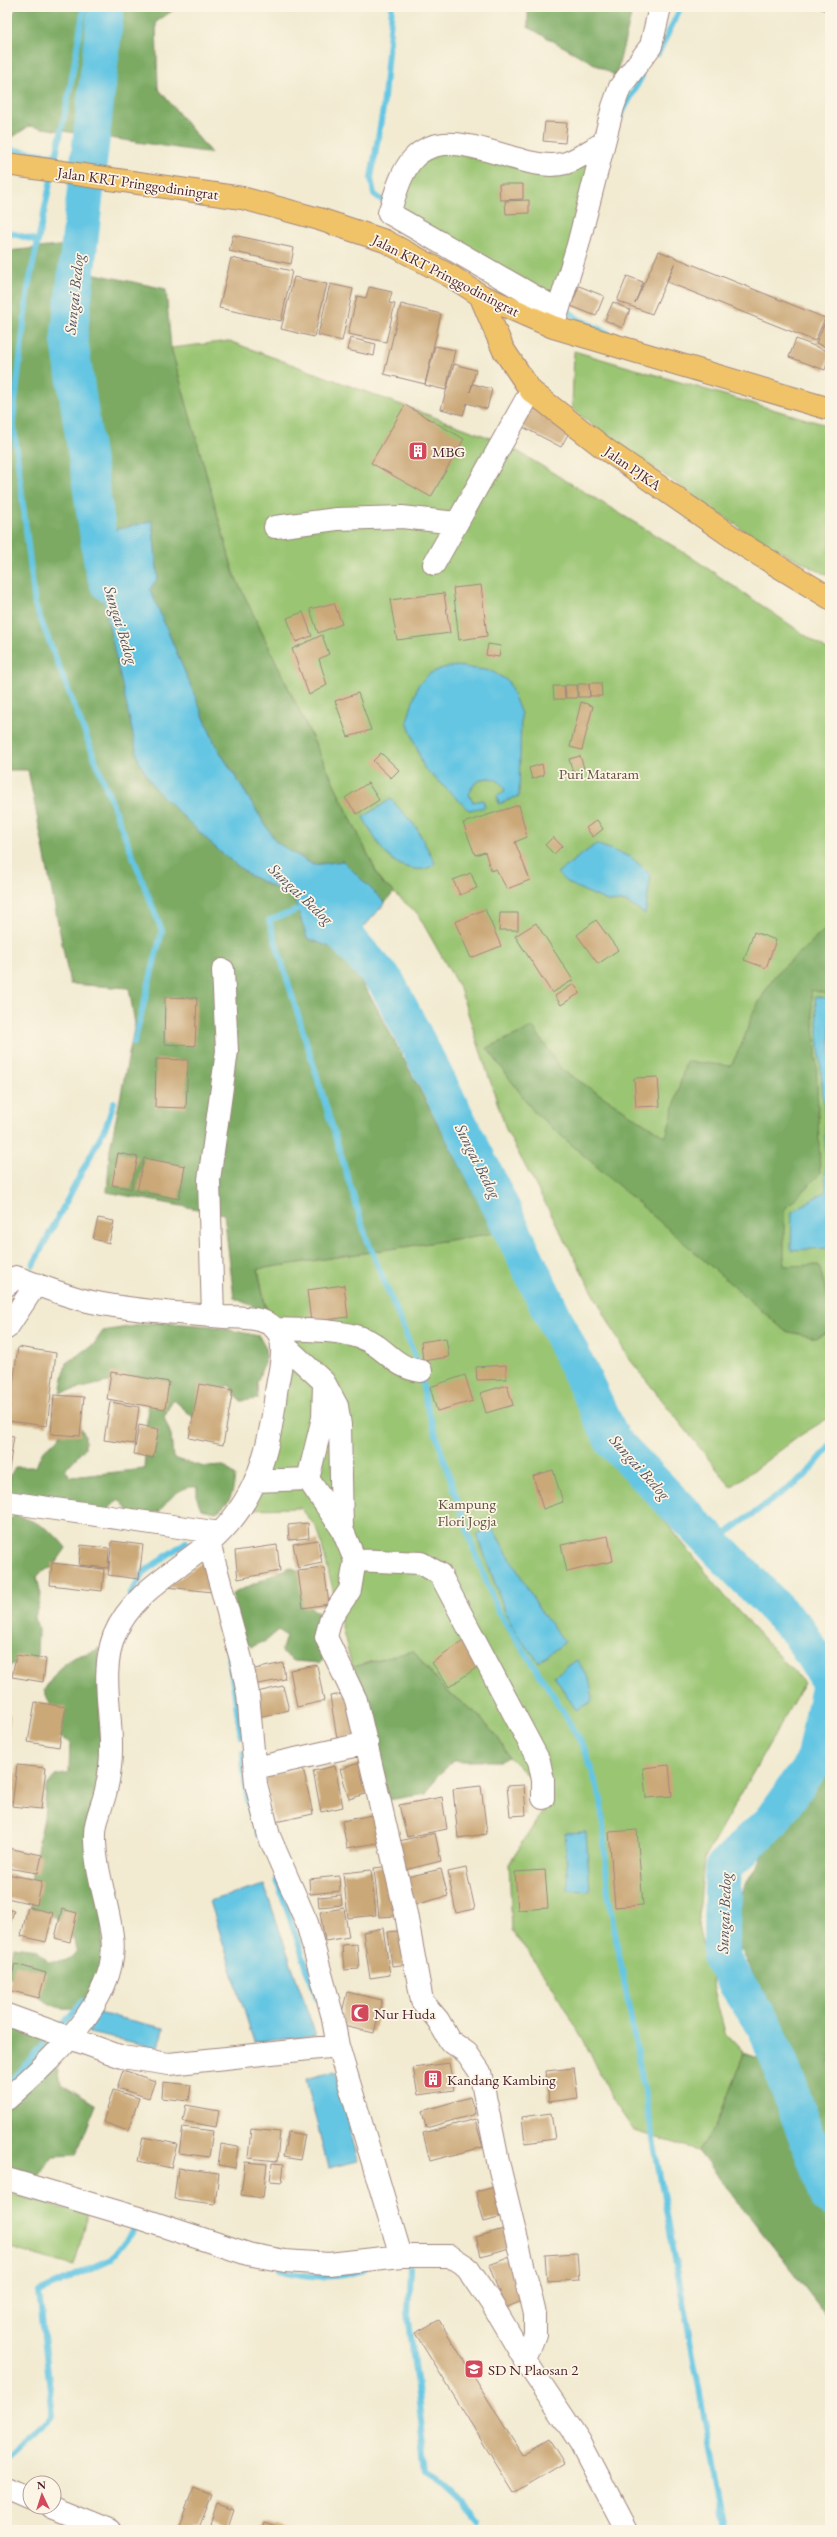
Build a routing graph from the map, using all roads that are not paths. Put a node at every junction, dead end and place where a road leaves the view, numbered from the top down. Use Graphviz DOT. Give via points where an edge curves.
graph roads {
  1 [pos="660,7"];
  2 [pos="603,142"];
  3 [pos="7,164"];
  4 [pos="480,295"];
  5 [pos="555,318"];
  6 [pos="531,391"];
  7 [pos="830,409"];
  8 [pos="456,523"];
  9 [pos="275,527"];
  10 [pos="434,564"];
  11 [pos="830,598"];
  12 [pos="223,970"];
  13 [pos="36,1284"];
  14 [pos="7,1285"];
  15 [pos="213,1316"];
  16 [pos="7,1328"];
  17 [pos="279,1336"];
  18 [pos="421,1371"];
  19 [pos="324,1382"];
  20 [pos="308,1479"];
  21 [pos="255,1481"];
  22 [pos="7,1502"];
  23 [pos="342,1529"];
  24 [pos="214,1538"];
  25 [pos="354,1560"];
  26 [pos="367,1743"];
  27 [pos="254,1768"];
  28 [pos="543,1798"];
  29 [pos="7,2015"];
  30 [pos="69,2037"];
  31 [pos="338,2046"];
  32 [pos="7,2099"];
  33 [pos="7,2179"];
  34 [pos="401,2256"];
  35 [pos="525,2360"];
  36 [pos="7,2488"];
  37 [pos="22,2495"];
  38 [pos="62,2511"];
  39 [pos="109,2530"];
  40 [pos="626,2530"];
  1 -- 2 [label="street" via="650,46 620,87"];
  2 -- 5 [label="street" via="578,245"];
  2 -- 5 [label="street" via="565,163 538,165 460,144 441,145 424,150 412,161 389,213"];
  3 -- 4 [label="main road, Jalan KRT Pringgodiningrat" via="242,198 319,219 385,241"];
  4 -- 5 [label="main road, Jalan KRT Pringgodiningrat"];
  4 -- 6 [label="main road, Jalan PJKA" via="503,349"];
  5 -- 7 [label="main road, Jalan KRT Pringgodiningrat"];
  6 -- 8 [label="street"];
  6 -- 11 [label="main road, Jalan PJKA" via="604,448 748,548"];
  8 -- 9 [label="street" via="402,517 337,519"];
  8 -- 10 [label="street"];
  12 -- 15 [label="street" via="227,1051 209,1180"];
  13 -- 14 [label="street" via="16,1277"];
  13 -- 15 [label="street" via="90,1302"];
  13 -- 16 [label="street"];
  15 -- 17 [label="street" via="260,1319"];
  17 -- 18 [label="street" via="324,1330 364,1339 396,1362 412,1370"];
  17 -- 19 [label="street"];
  17 -- 21 [label="street" via="272,1431 266,1455"];
  19 -- 20 [label="street" via="323,1418"];
  19 -- 23 [label="street" via="337,1406 340,1426"];
  20 -- 21 [label="street"];
  20 -- 23 [label="street"];
  21 -- 24 [label="street" via="241,1510"];
  22 -- 24 [label="street"];
  23 -- 25 [label="street"];
  24 -- 27 [label="street" via="242,1659 248,1694"];
  24 -- 30 [label="street" via="138,1598 115,1633 107,1657 111,1750 106,1790 98,1812 95,1835 113,1957 103,1990"];
  25 -- 26 [label="street" via="350,1590 331,1618 326,1637 356,1700"];
  25 -- 28 [label="street" via="421,1563 440,1574 537,1756 543,1780"];
  26 -- 27 [label="street"];
  26 -- 35 [label="street" via="406,1914 422,2001 438,2020 450,2041 467,2053 480,2072 535,2314 535,2334"];
  27 -- 31 [label="street" via="269,1836 307,1923 332,2014"];
  29 -- 30 [label="street"];
  30 -- 31 [label="street" via="122,2057 178,2065 229,2056"];
  30 -- 32 [label="street" via="36,2073"];
  31 -- 34 [label="street"];
  33 -- 34 [label="street" via="248,2254 285,2261 329,2264"];
  34 -- 35 [label="street" via="450,2256 467,2267"];
  35 -- 40 [label="street" via="580,2442"];
  36 -- 37 [label="street"];
  38 -- 39 [label="street"];
}
